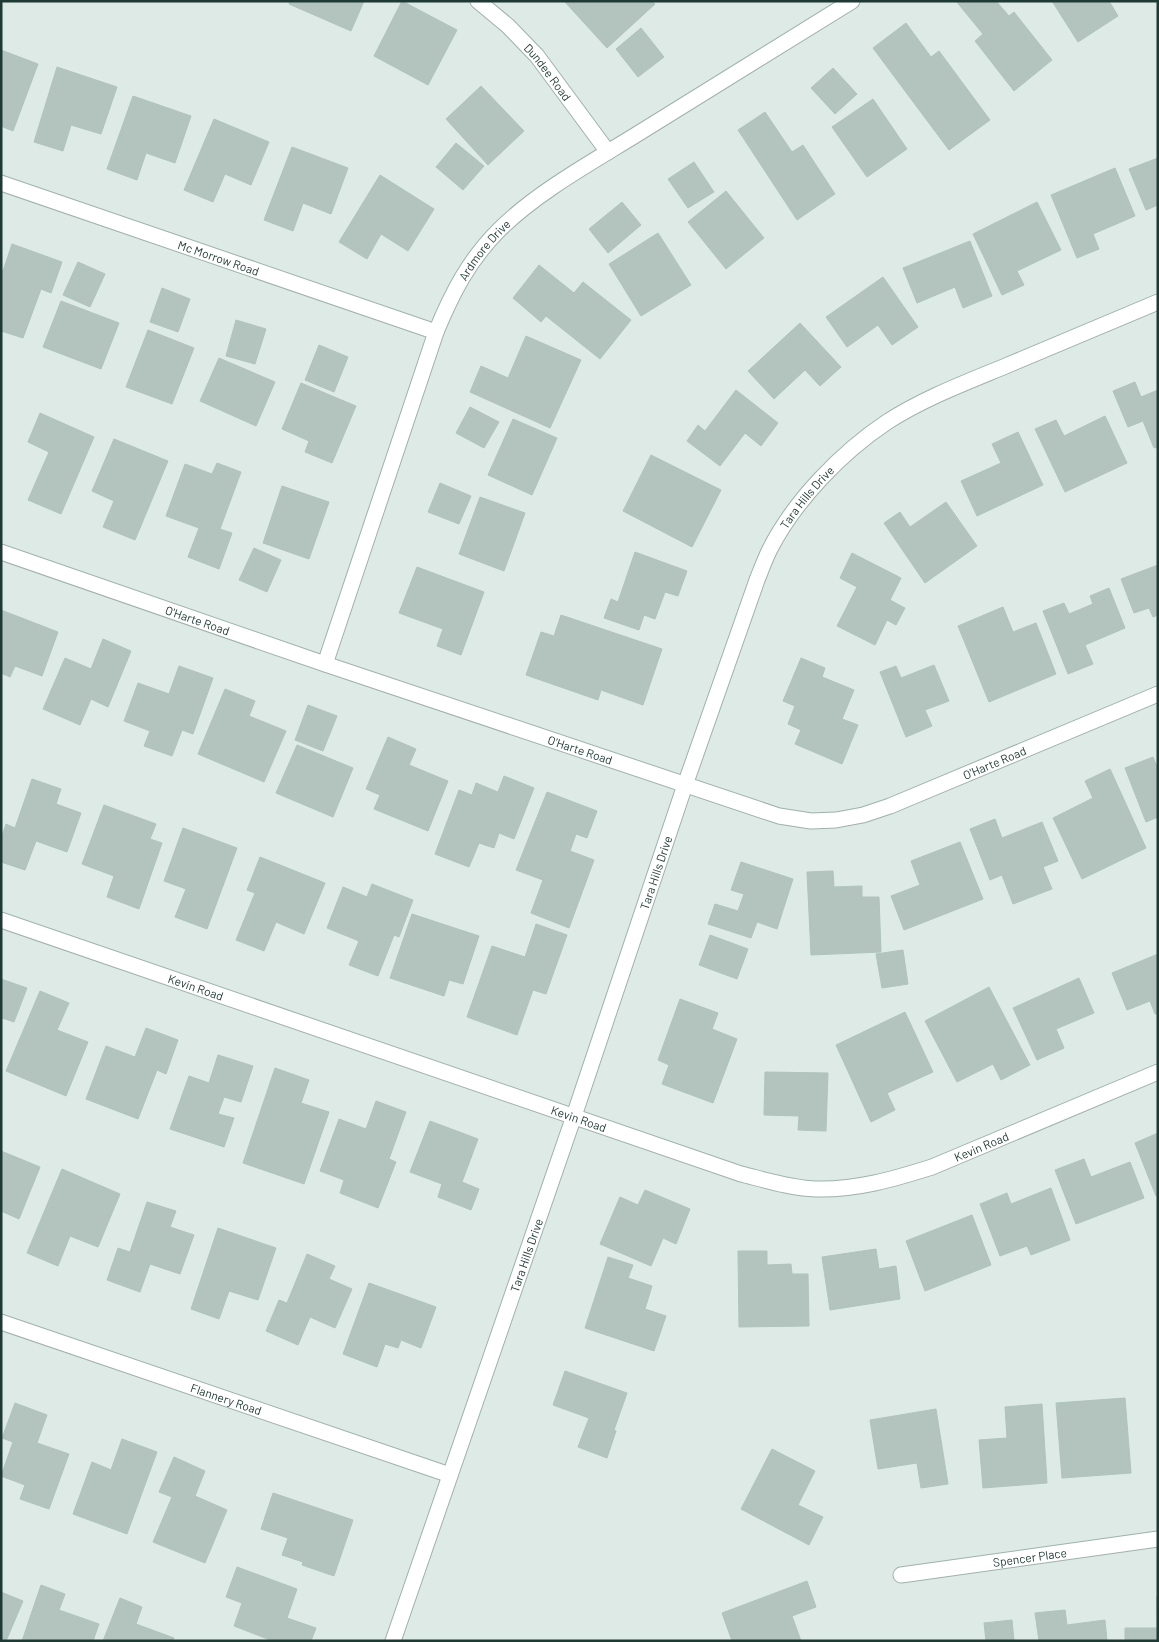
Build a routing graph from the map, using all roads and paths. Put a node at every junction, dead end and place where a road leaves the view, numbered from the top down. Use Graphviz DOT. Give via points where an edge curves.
graph roads {
  1 [pos="478,1"];
  2 [pos="852,1"];
  3 [pos="608,152"];
  4 [pos="1,184"];
  5 [pos="1158,302"];
  6 [pos="436,332"];
  7 [pos="1,552"];
  8 [pos="325,664"];
  9 [pos="1158,694"];
  10 [pos="685,785"];
  11 [pos="1,920"];
  12 [pos="1158,1072"];
  13 [pos="574,1116"];
  14 [pos="1,1322"];
  15 [pos="450,1475"];
  16 [pos="1158,1539"];
  17 [pos="901,1575"];
  18 [pos="393,1641"];
  1 -- 3 [label="street, Dundee Road" via="508,26 536,56"];
  2 -- 3 [label="street, Ardmore Drive"];
  3 -- 6 [label="street, Ardmore Drive" via="534,200 499,230 473,260 452,294"];
  4 -- 6 [label="street, Mc Morrow Road"];
  5 -- 10 [label="street, Tara Hills Drive" via="919,404 860,442 810,490 771,548 757,580"];
  6 -- 8 [label="street, Ardmore Drive"];
  7 -- 8 [label="street, O'Harte Road"];
  8 -- 10 [label="street, O'Harte Road"];
  9 -- 10 [label="street, O'Harte Road" via="863,815 811,821 779,816"];
  10 -- 13 [label="street, Tara Hills Drive"];
  11 -- 13 [label="street, Kevin Road"];
  12 -- 13 [label="street, Kevin Road" via="932,1167 852,1188 781,1184 741,1174"];
  13 -- 15 [label="street, Tara Hills Drive"];
  14 -- 15 [label="street, Flannery Road"];
  15 -- 18 [label="street, Tara Hills Drive"];
  16 -- 17 [label="street, Spencer Place"];
}
